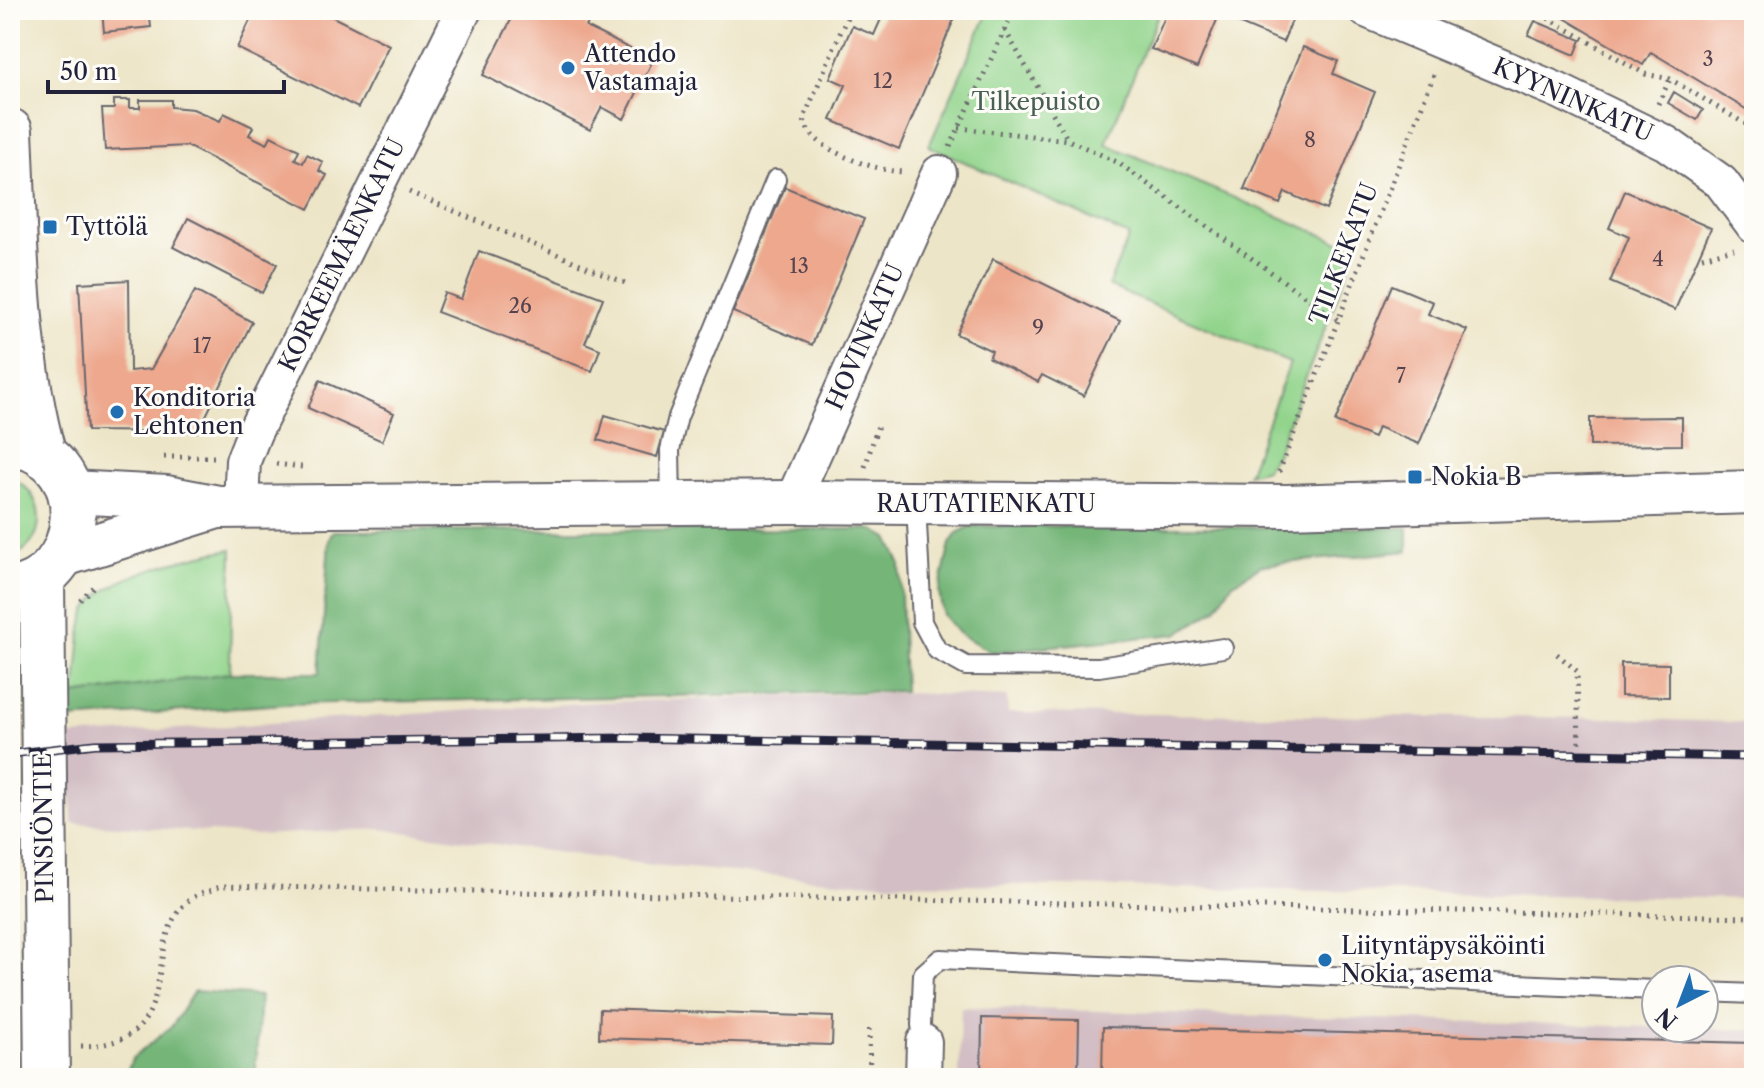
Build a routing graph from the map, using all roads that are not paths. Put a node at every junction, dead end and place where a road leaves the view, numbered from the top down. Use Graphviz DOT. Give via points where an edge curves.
graph roads {
  1 [pos="464,10"];
  2 [pos="1366,10"];
  3 [pos="10,131"];
  4 [pos="939,173"];
  5 [pos="776,179"];
  6 [pos="1748,237"];
  7 [pos="27,450"];
  8 [pos="70,492"];
  9 [pos="1754,492"];
  10 [pos="792,502"];
  11 [pos="671,503"];
  12 [pos="916,503"];
  13 [pos="230,506"];
  14 [pos="39,574"];
  15 [pos="1223,648"];
  16 [pos="10,675"];
  17 [pos="1640,989"];
  18 [pos="1720,993"];
  19 [pos="1754,994"];
  20 [pos="924,1042"];
  21 [pos="25,1078"];
  22 [pos="47,1078"];
  23 [pos="923,1078"];
  1 -- 13 [label="street, KORKEEMÄENKATU" via="380,180 260,462"];
  2 -- 6 [label="street, KYYNINKATU" via="1559,91 1666,143 1721,182"];
  3 -- 7 [label="main road" via="23,343 35,424"];
  4 -- 10 [label="street, HOVINKATU"];
  5 -- 11 [label="lane" via="678,417 670,450"];
  7 -- 8 [label="main road" via="60,472"];
  8 -- 13 [label="street, RAUTATIENKATU"];
  8 -- 14 [label="main road, PINSIÖNTIE" via="73,534"];
  9 -- 12 [label="street, RAUTATIENKATU" via="1287,506"];
  10 -- 11 [label="street, RAUTATIENKATU"];
  10 -- 12 [label="street, RAUTATIENKATU"];
  11 -- 13 [label="street, RAUTATIENKATU"];
  12 -- 15 [label="lane" via="922,622 937,650 966,666 1099,667"];
  13 -- 14 [label="street, RAUTATIENKATU"];
  14 -- 22 [label="main road, PINSIÖNTIE"];
  16 -- 21 [label="main road, PINSIÖNTIE" via="17,708"];
  17 -- 20 [label="lane" via="940,959 923,974"];
  18 -- 19 [label="lane"];
  20 -- 23 [label="street"];
}
